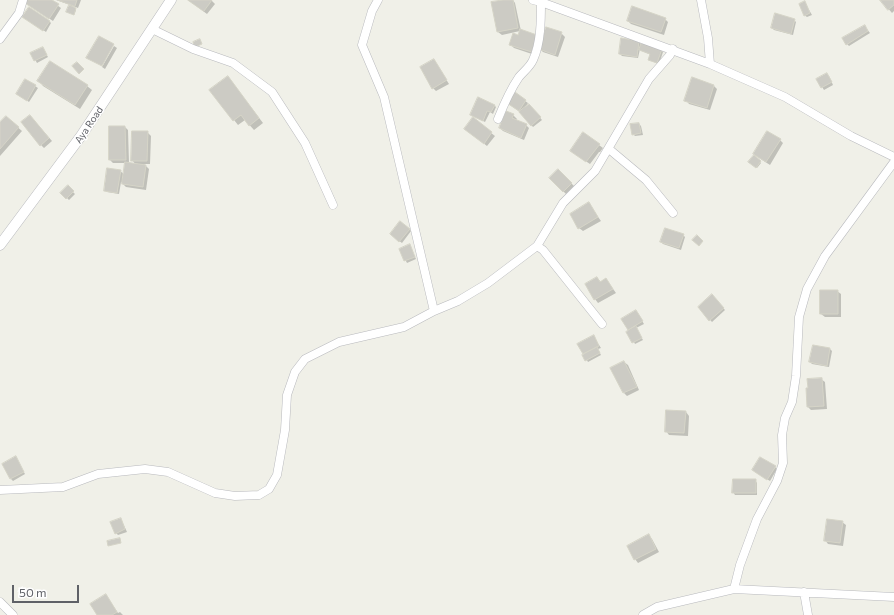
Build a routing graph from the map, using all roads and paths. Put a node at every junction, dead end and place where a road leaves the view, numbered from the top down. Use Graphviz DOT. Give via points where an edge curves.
graph roads {
  1 [pos="23,0"];
  2 [pos="171,0"];
  3 [pos="378,0"];
  4 [pos="533,0"];
  5 [pos="701,0"];
  6 [pos="541,2"];
  7 [pos="152,29"];
  8 [pos="0,39"];
  9 [pos="673,49"];
  10 [pos="710,64"];
  11 [pos="498,119"];
  12 [pos="609,149"];
  13 [pos="894,156"];
  14 [pos="894,162"];
  15 [pos="333,205"];
  16 [pos="672,213"];
  17 [pos="1,241"];
  18 [pos="537,246"];
  19 [pos="434,311"];
  20 [pos="602,324"];
  21 [pos="0,490"];
  22 [pos="734,589"];
  23 [pos="804,592"];
  24 [pos="894,597"];
  25 [pos="0,602"];
  26 [pos="13,615"];
  27 [pos="643,615"];
  28 [pos="808,615"];
  1 -- 8 [label="street" via="19,13"];
  2 -- 7 [label="street, Aya Road"];
  3 -- 19 [label="street" via="362,45 384,97"];
  4 -- 6 [label="street"];
  5 -- 10 [label="street"];
  6 -- 9 [label="street"];
  6 -- 11 [label="street" via="533,62 508,95"];
  7 -- 15 [label="street" via="193,50 233,63 272,92 305,143"];
  7 -- 17 [label="street, Aya Road" via="81,136"];
  9 -- 10 [label="street"];
  9 -- 12 [label="street" via="649,79"];
  10 -- 13 [label="street" via="785,97 851,136"];
  12 -- 16 [label="street" via="646,180"];
  12 -- 18 [label="street" via="595,171 563,204"];
  14 -- 22 [label="street" via="825,256 807,289 799,317 792,402 782,435 783,463 755,526"];
  18 -- 19 [label="street" via="482,287"];
  18 -- 20 [label="street" via="543,250"];
  19 -- 21 [label="street" via="404,327 339,342 305,360 295,372 287,395 285,430 277,475 269,489 259,495 235,496 215,493 168,472 145,469 98,474 63,487"];
  22 -- 23 [label="street"];
  22 -- 27 [label="street" via="657,607"];
  23 -- 24 [label="street"];
  23 -- 28 [label="street"];
  25 -- 26 [label="street"];
}
